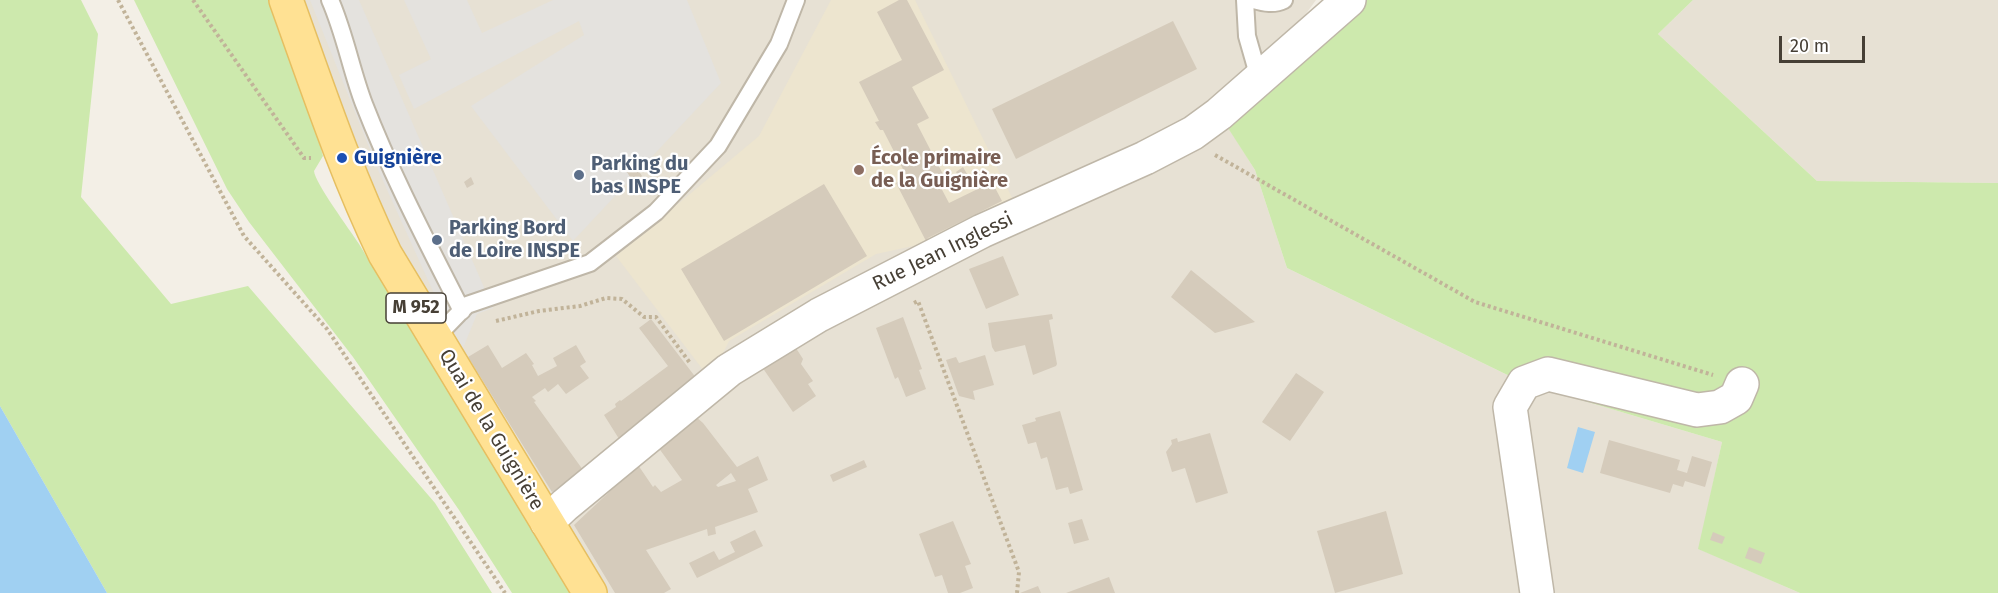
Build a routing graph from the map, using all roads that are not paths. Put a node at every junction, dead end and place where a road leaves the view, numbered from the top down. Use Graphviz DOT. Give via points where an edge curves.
graph roads {
  1 [pos="286,0"];
  2 [pos="330,0"];
  3 [pos="796,0"];
  4 [pos="1245,0"];
  5 [pos="1254,0"];
  6 [pos="1284,0"];
  7 [pos="1349,0"];
  8 [pos="1259,78"];
  9 [pos="465,308"];
  10 [pos="435,338"];
  11 [pos="1742,384"];
  12 [pos="548,522"];
  13 [pos="590,593"];
  14 [pos="1538,593"];
  1 -- 10 [label="main road, Quai de la Guignière / M 952" via="360,201 385,254"];
  2 -- 9 [label="lane" via="363,101 397,183"];
  3 -- 9 [label="lane" via="779,44 718,146 656,212 590,263"];
  4 -- 8 [label="lane" via="1248,36"];
  5 -- 6 [label="lane" via="1266,4"];
  7 -- 8 [label="street, Rue Jean Inglessi"];
  8 -- 12 [label="street, Rue Jean Inglessi" via="1193,133 883,281 729,370"];
  9 -- 10 [label="lane"];
  10 -- 12 [label="main road, Quai de la Guignière / M 952"];
  11 -- 14 [label="street" via="1736,398 1720,407 1697,410 1548,374 1524,383 1510,407"];
  12 -- 13 [label="main road, Quai de la Guignière / M 952"];
}
